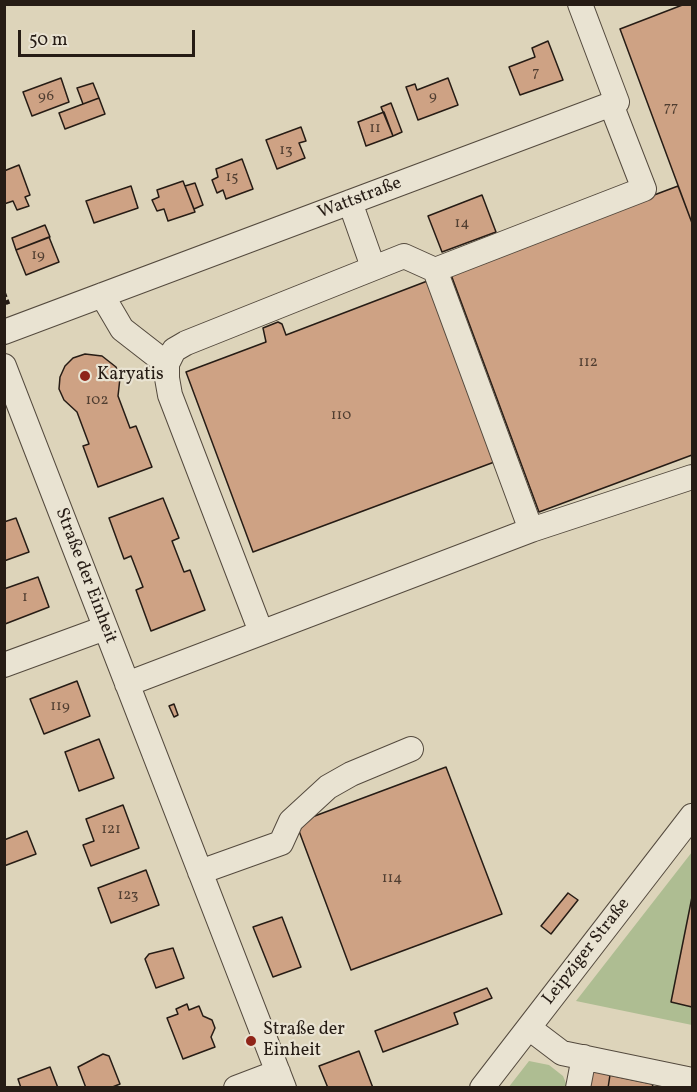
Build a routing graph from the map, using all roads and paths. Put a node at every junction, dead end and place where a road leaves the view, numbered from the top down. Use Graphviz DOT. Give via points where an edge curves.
graph roads {
  1 [pos="580,4"];
  2 [pos="611,104"];
  3 [pos="350,202"];
  4 [pos="374,267"];
  5 [pos="435,270"];
  6 [pos="102,295"];
  7 [pos="4,332"];
  8 [pos="167,364"];
  9 [pos="4,366"];
  10 [pos="693,477"];
  11 [pos="531,530"];
  12 [pos="105,628"];
  13 [pos="261,632"];
  14 [pos="4,665"];
  15 [pos="127,684"];
  16 [pos="411,749"];
  17 [pos="693,816"];
  18 [pos="200,872"];
  19 [pos="529,1028"];
  20 [pos="584,1057"];
  21 [pos="281,1080"];
  22 [pos="693,1080"];
  23 [pos="236,1088"];
  24 [pos="482,1088"];
  25 [pos="578,1088"];
  1 -- 2 [label="street" via="617,102"];
  2 -- 3 [label="street, Wattstraße"];
  2 -- 5 [label="street" via="644,189"];
  3 -- 4 [label="street"];
  3 -- 6 [label="street, Wattstraße"];
  4 -- 5 [label="street" via="404,256"];
  4 -- 8 [label="street" via="186,343 174,350"];
  5 -- 11 [label="street"];
  6 -- 7 [label="street, Wattstraße"];
  6 -- 8 [label="street" via="122,329"];
  8 -- 13 [label="street" via="170,395"];
  9 -- 12 [label="street, Straße der Einheit"];
  10 -- 11 [label="street"];
  11 -- 13 [label="street"];
  12 -- 14 [label="street"];
  12 -- 15 [label="street, Straße der Einheit"];
  13 -- 15 [label="street"];
  15 -- 18 [label="street, Straße der Einheit"];
  16 -- 18 [label="street" via="328,787 291,821 281,843"];
  17 -- 19 [label="street, Leipziger Straße"];
  18 -- 21 [label="street, Straße der Einheit"];
  19 -- 20 [label="street" via="562,1053"];
  19 -- 24 [label="street, Leipziger Straße"];
  20 -- 22 [label="street"];
  20 -- 25 [label="street"];
  21 -- 23 [label="street"];
}
